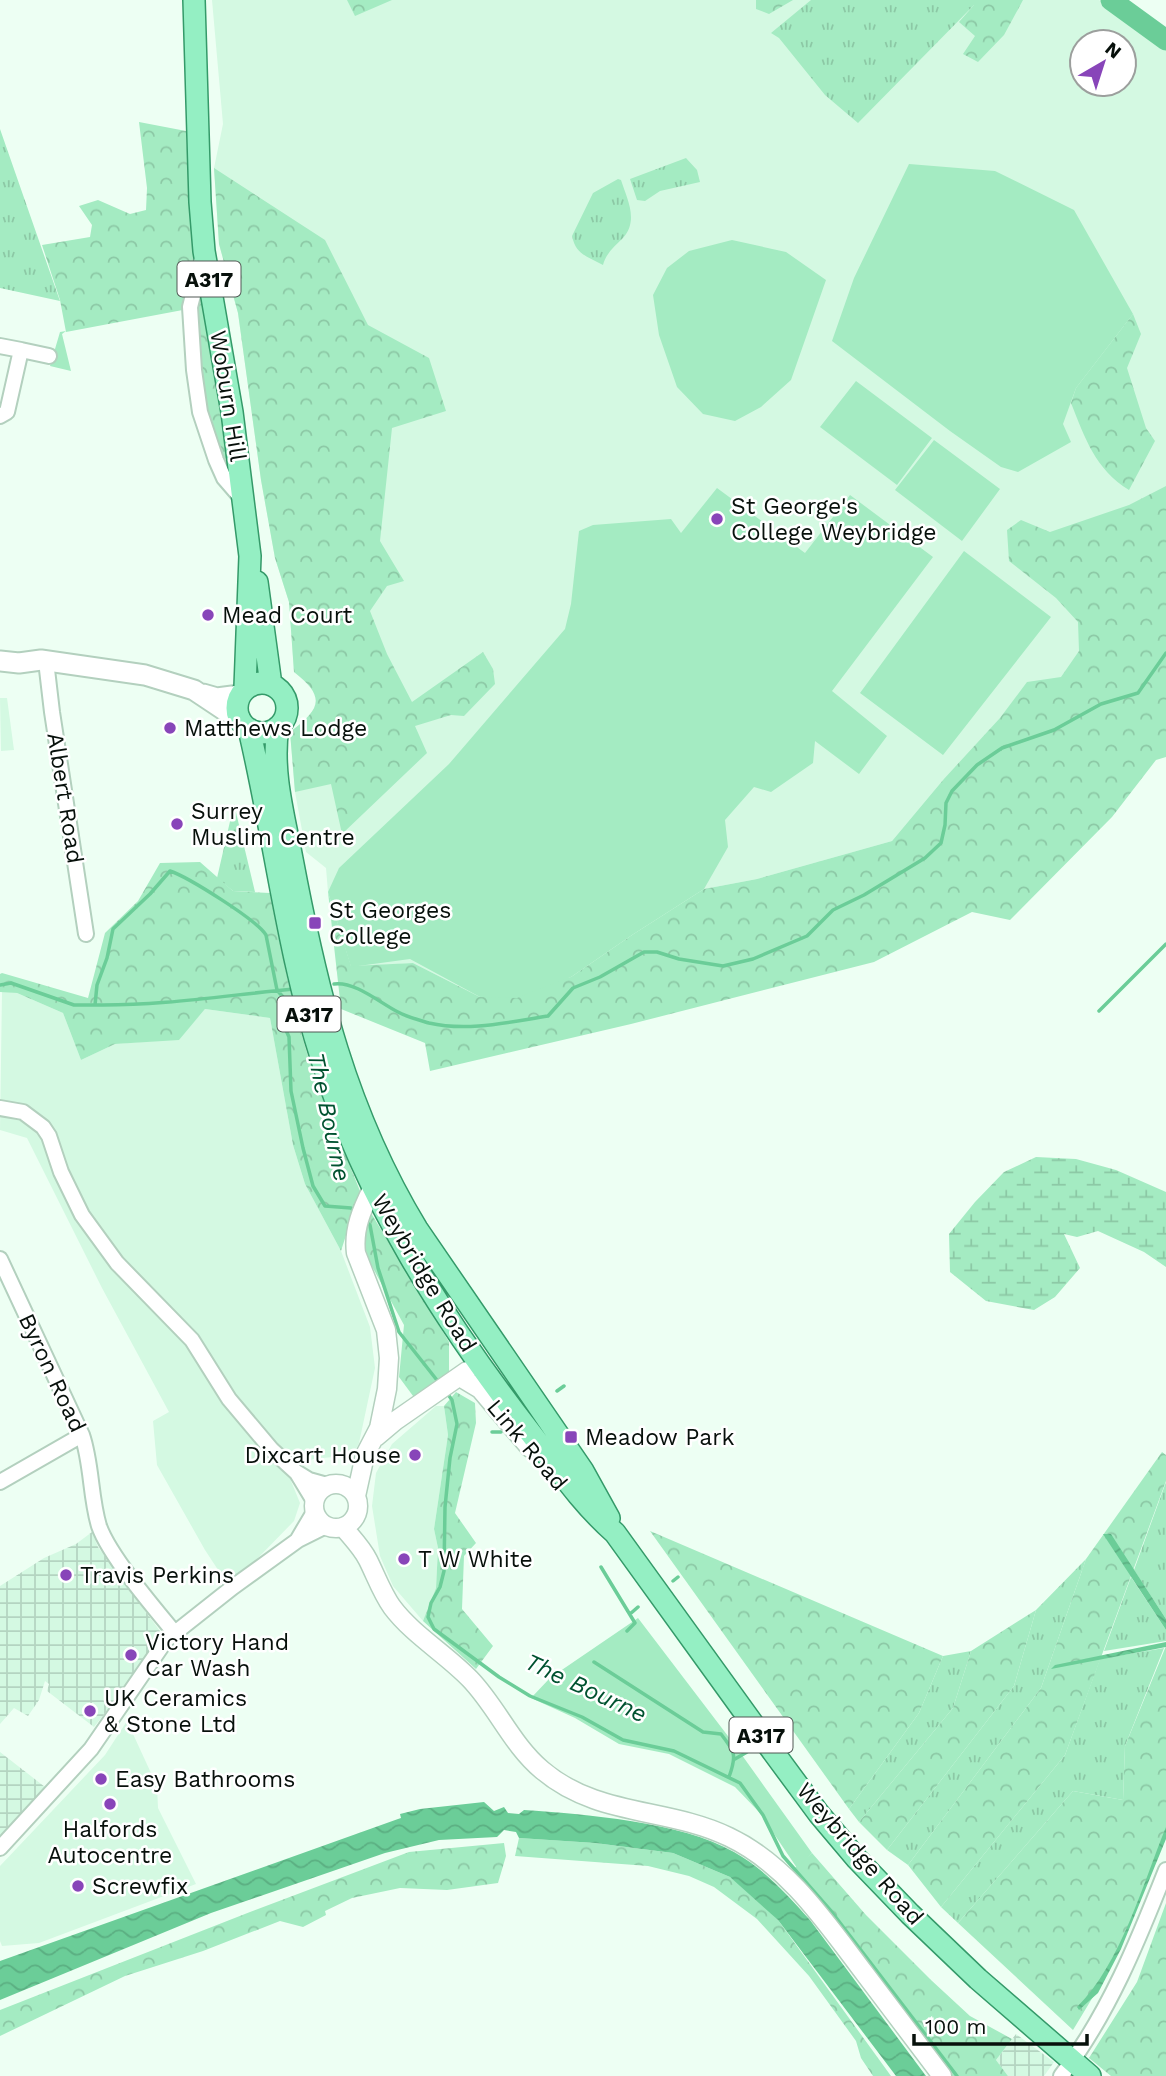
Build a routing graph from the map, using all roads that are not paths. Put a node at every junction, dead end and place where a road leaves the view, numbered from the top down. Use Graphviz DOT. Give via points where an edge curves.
graph roads {
  1 [pos="194,0"];
  2 [pos="204,251"];
  3 [pos="0,346"];
  4 [pos="21,350"];
  5 [pos="49,356"];
  6 [pos="0,416"];
  7 [pos="243,500"];
  8 [pos="250,556"];
  9 [pos="0,648"];
  10 [pos="0,661"];
  11 [pos="43,661"];
  12 [pos="271,685"];
  13 [pos="243,691"];
  14 [pos="202,694"];
  15 [pos="244,724"];
  16 [pos="278,727"];
  17 [pos="86,934"];
  18 [pos="0,1108"];
  19 [pos="373,1187"];
  20 [pos="417,1229"];
  21 [pos="0,1259"];
  22 [pos="4,1279"];
  23 [pos="478,1363"];
  24 [pos="448,1385"];
  25 [pos="82,1435"];
  26 [pos="376,1437"];
  27 [pos="366,1455"];
  28 [pos="296,1472"];
  29 [pos="0,1482"];
  30 [pos="330,1484"];
  31 [pos="357,1502"];
  32 [pos="594,1514"];
  33 [pos="324,1516"];
  34 [pos="615,1533"];
  35 [pos="367,1559"];
  36 [pos="174,1632"];
  37 [pos="0,1848"];
  38 [pos="1166,1870"];
  39 [pos="1066,2068"];
  40 [pos="942,2076"];
  41 [pos="1090,2076"];
  1 -- 2 [label="main road, Woburn Hill / A317"];
  2 -- 7 [label="main road, Woburn Hill / A317"];
  2 -- 7 [label="street, Woburn Hill" via="190,307 200,412 224,478"];
  3 -- 4 [label="street"];
  4 -- 5 [label="street"];
  4 -- 6 [label="street" via="8,412"];
  7 -- 8 [label="main road, Woburn Hill / A317"];
  8 -- 12 [label="main road, Woburn Hill / A317"];
  8 -- 13 [label="main road, Woburn Hill / A317"];
  9 -- 11 [label="main road"];
  10 -- 11 [label="main road"];
  11 -- 14 [label="main road" via="145,675"];
  11 -- 17 [label="street, Albert Road"];
  12 -- 13 [label="main road" via="258,683"];
  12 -- 16 [label="main road" via="287,705"];
  13 -- 14 [label="main road" via="217,698"];
  13 -- 15 [label="main road" via="238,707"];
  14 -- 15 [label="main road"];
  15 -- 16 [label="main road" via="262,733"];
  15 -- 19 [label="main road, Weybridge Road / A317" via="308,1011 339,1108"];
  16 -- 20 [label="main road, Weybridge Road / A317" via="279,789 328,1025 372,1144"];
  18 -- 28 [label="street" via="23,1112 43,1127 76,1204 117,1263 192,1340 242,1418"];
  19 -- 23 [label="main road, Weybridge Road / A317" via="434,1297"];
  19 -- 26 [label="street" via="359,1219 356,1253 386,1330 387,1389"];
  20 -- 23 [label="main road" via="436,1278 483,1351"];
  20 -- 34 [label="main road, Weybridge Road / A317" via="583,1471"];
  21 -- 22 [label="street, Byron Road"];
  22 -- 25 [label="street, Byron Road"];
  23 -- 24 [label="street"];
  23 -- 32 [label="main road, Weybridge Road / A317"];
  24 -- 26 [label="street"];
  24 -- 32 [label="street, Link Road" via="480,1389 579,1506"];
  25 -- 29 [label="street"];
  25 -- 36 [label="street, Byron Road" via="91,1494 105,1540"];
  26 -- 27 [label="street"];
  27 -- 30 [label="street"];
  27 -- 31 [label="street"];
  28 -- 30 [label="street"];
  28 -- 33 [label="street"];
  30 -- 31 [label="street" via="345,1486"];
  30 -- 33 [label="street" via="319,1491"];
  31 -- 33 [label="street" via="353,1520"];
  31 -- 35 [label="street"];
  32 -- 34 [label="main road, Weybridge Road / A317"];
  33 -- 35 [label="street"];
  33 -- 36 [label="street"];
  34 -- 39 [label="main road, Weybridge Road / A317" via="857,1859"];
  35 -- 40 [label="street" via="402,1619 471,1679 542,1770 594,1801 710,1828 747,1847 784,1877 815,1908"];
  36 -- 37 [label="street" via="91,1749"];
  38 -- 39 [label="street" via="1131,1957"];
  39 -- 41 [label="main road, Weybridge Road / A317"];
}
